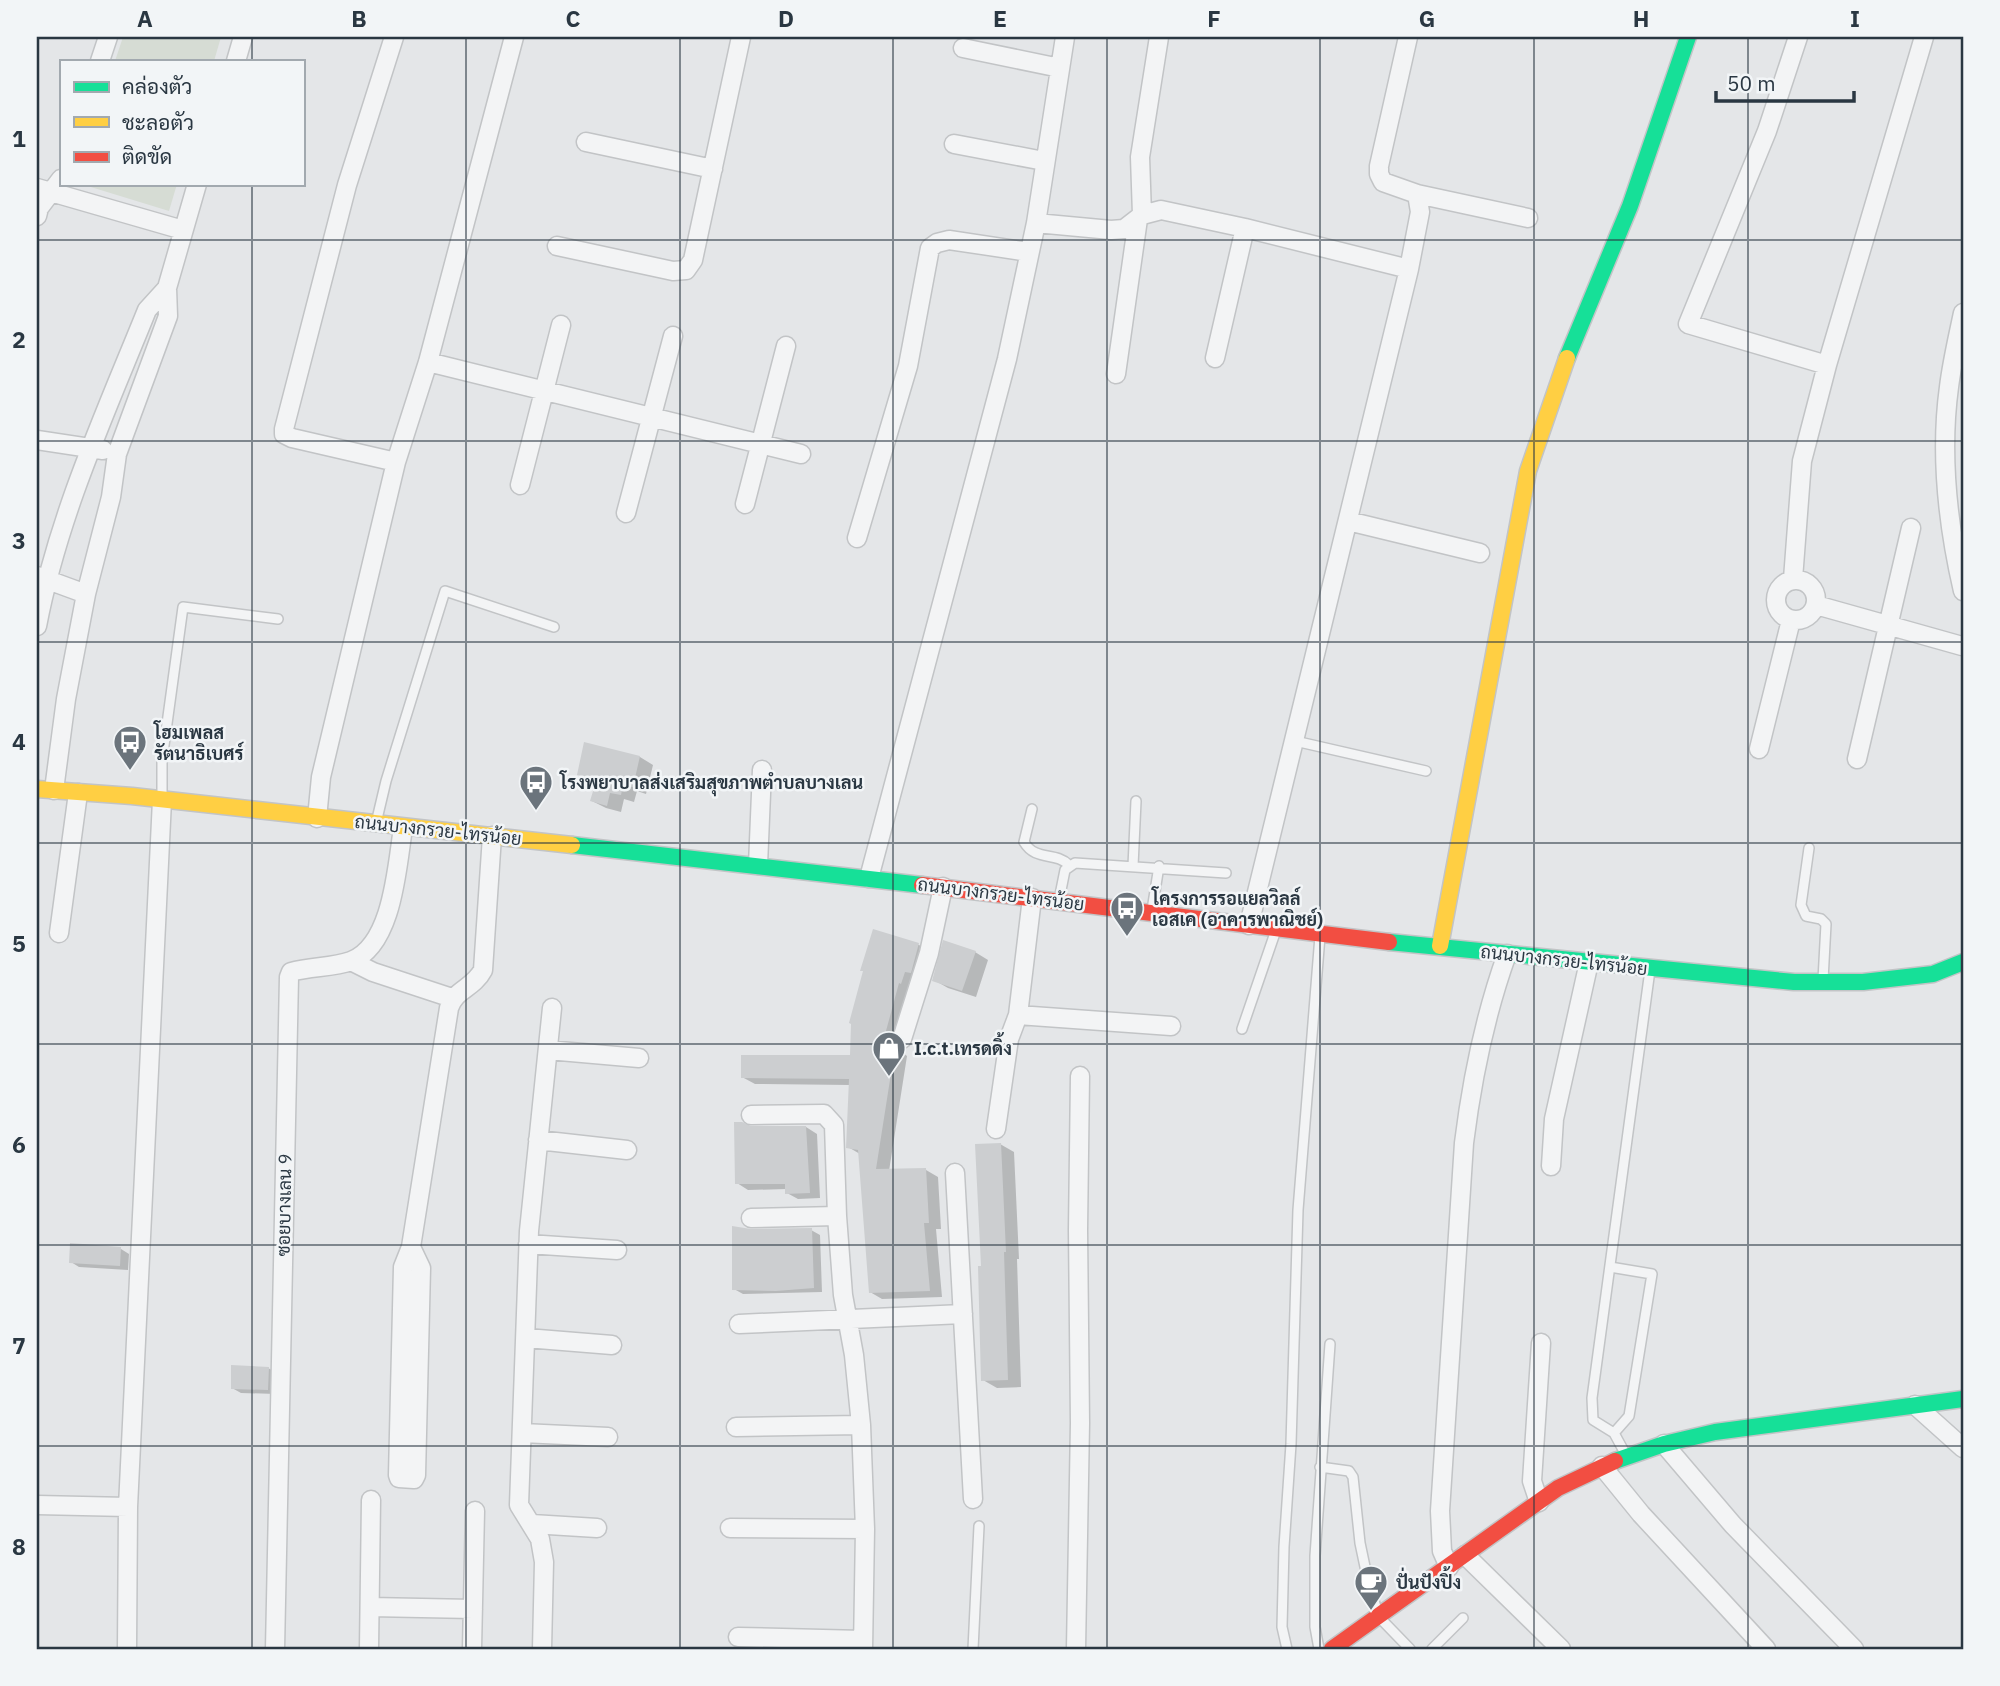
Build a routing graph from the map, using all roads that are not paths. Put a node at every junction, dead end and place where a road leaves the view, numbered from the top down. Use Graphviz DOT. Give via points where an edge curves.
graph roads {
  1 [pos="108,37"];
  2 [pos="243,37"];
  3 [pos="394,37"];
  4 [pos="514,37"];
  5 [pos="741,37"];
  6 [pos="1065,37"];
  7 [pos="1159,37"];
  8 [pos="1408,37"];
  9 [pos="1688,37"];
  10 [pos="1798,37"];
  11 [pos="1924,37"];
  12 [pos="963,48"];
  13 [pos="100,60"];
  14 [pos="236,60"];
  15 [pos="1060,68"];
  16 [pos="586,142"];
  17 [pos="954,144"];
  18 [pos="1044,161"];
  19 [pos="713,169"];
  20 [pos="50,186"];
  21 [pos="196,186"];
  22 [pos="1417,194"];
  23 [pos="37,216"];
  24 [pos="1140,217"];
  25 [pos="1528,218"];
  26 [pos="1036,223"];
  27 [pos="1245,228"];
  28 [pos="183,230"];
  29 [pos="557,246"];
  30 [pos="1029,252"];
  31 [pos="1409,269"];
  32 [pos="167,288"];
  33 [pos="1963,313"];
  34 [pos="561,325"];
  35 [pos="673,337"];
  36 [pos="786,345"];
  37 [pos="1215,358"];
  38 [pos="428,362"];
  39 [pos="1827,365"];
  40 [pos="1116,374"];
  41 [pos="544,391"];
  42 [pos="652,417"];
  43 [pos="37,440"];
  44 [pos="761,444"];
  45 [pos="92,447"];
  46 [pos="117,454"];
  47 [pos="801,454"];
  48 [pos="396,462"];
  49 [pos="520,485"];
  50 [pos="745,504"];
  51 [pos="626,513"];
  52 [pos="1348,521"];
  53 [pos="1911,528"];
  54 [pos="1958,528"];
  55 [pos="857,538"];
  56 [pos="1480,553"];
  57 [pos="41,577"];
  58 [pos="1793,579"];
  59 [pos="1963,591"];
  60 [pos="86,594"];
  61 [pos="1816,605"];
  62 [pos="278,619"];
  63 [pos="1791,620"];
  64 [pos="37,626"];
  65 [pos="1888,626"];
  66 [pos="554,627"];
  67 [pos="1963,650"];
  68 [pos="1295,741"];
  69 [pos="1759,749"];
  70 [pos="1857,759"];
  71 [pos="762,769"];
  72 [pos="1426,771"];
  73 [pos="45,790"];
  74 [pos="78,793"];
  75 [pos="162,800"];
  76 [pos="1136,802"];
  77 [pos="1032,810"];
  78 [pos="317,818"];
  79 [pos="376,824"];
  80 [pos="403,828"];
  81 [pos="492,836"];
  82 [pos="1808,848"];
  83 [pos="758,865"];
  84 [pos="1069,865"];
  85 [pos="1133,866"];
  86 [pos="1159,866"];
  87 [pos="1226,873"];
  88 [pos="869,878"];
  89 [pos="943,887"];
  90 [pos="1032,898"];
  91 [pos="1059,901"];
  92 [pos="1151,913"];
  93 [pos="1249,925"];
  94 [pos="1277,928"];
  95 [pos="59,933"];
  96 [pos="1320,935"];
  97 [pos="1440,946"];
  98 [pos="1507,954"];
  99 [pos="351,961"];
  100 [pos="1589,962"];
  101 [pos="1963,962"];
  102 [pos="1650,968"];
  103 [pos="1822,982"];
  104 [pos="452,998"];
  105 [pos="552,1009"];
  106 [pos="1018,1015"];
  107 [pos="1171,1026"];
  108 [pos="1242,1029"];
  109 [pos="902,1039"];
  110 [pos="548,1049"];
  111 [pos="639,1058"];
  112 [pos="1080,1076"];
  113 [pos="751,1115"];
  114 [pos="996,1129"];
  115 [pos="538,1140"];
  116 [pos="627,1150"];
  117 [pos="1551,1166"];
  118 [pos="955,1173"];
  119 [pos="837,1216"];
  120 [pos="751,1218"];
  121 [pos="528,1244"];
  122 [pos="411,1247"];
  123 [pos="617,1250"];
  124 [pos="1610,1267"];
  125 [pos="963,1314"];
  126 [pos="848,1321"];
  127 [pos="739,1324"];
  128 [pos="526,1338"];
  129 [pos="1541,1343"];
  130 [pos="1330,1344"];
  131 [pos="612,1345"];
  132 [pos="1963,1399"];
  133 [pos="1915,1405"];
  134 [pos="861,1425"];
  135 [pos="736,1427"];
  136 [pos="522,1433"];
  137 [pos="1614,1433"];
  138 [pos="608,1437"];
  139 [pos="1664,1444"];
  140 [pos="1963,1448"];
  141 [pos="1627,1457"];
  142 [pos="1602,1466"];
  143 [pos="1320,1467"];
  144 [pos="973,1499"];
  145 [pos="371,1500"];
  146 [pos="1539,1502"];
  147 [pos="37,1505"];
  148 [pos="128,1507"];
  149 [pos="475,1511"];
  150 [pos="532,1524"];
  151 [pos="979,1526"];
  152 [pos="597,1528"];
  153 [pos="730,1528"];
  154 [pos="865,1529"];
  155 [pos="1465,1555"];
  156 [pos="1449,1567"];
  157 [pos="370,1607"];
  158 [pos="473,1609"];
  159 [pos="1379,1617"];
  160 [pos="1464,1618"];
  161 [pos="738,1637"];
  162 [pos="863,1645"];
  163 [pos="127,1649"];
  164 [pos="275,1649"];
  165 [pos="369,1649"];
  166 [pos="472,1649"];
  167 [pos="542,1649"];
  168 [pos="973,1649"];
  169 [pos="1076,1649"];
  170 [pos="1287,1649"];
  171 [pos="1319,1649"];
  172 [pos="1332,1649"];
  173 [pos="1410,1649"];
  174 [pos="1432,1649"];
  175 [pos="1560,1649"];
  176 [pos="1766,1649"];
  177 [pos="1854,1649"];
  1 -- 13 [label="street"];
  2 -- 14 [label="street"];
  3 -- 48 [label="street" via="347,185 284,434"];
  4 -- 38 [label="street"];
  5 -- 19 [label="street"];
  6 -- 15 [label="street"];
  7 -- 24 [label="street" via="1140,157"];
  8 -- 22 [label="street" via="1379,174 1383,182"];
  9 -- 97 [label="main road" via="1634,194 1573,338 1528,471"];
  10 -- 39 [label="street" via="1767,131 1688,324"];
  11 -- 39 [label="street"];
  12 -- 15 [label="street"];
  15 -- 18 [label="street"];
  16 -- 19 [label="street"];
  17 -- 18 [label="street"];
  18 -- 26 [label="street"];
  19 -- 29 [label="street" via="693,260 686,270"];
  20 -- 23 [label="street"];
  20 -- 28 [label="street"];
  21 -- 28 [label="street"];
  22 -- 25 [label="street"];
  22 -- 31 [label="street" via="1420,212"];
  24 -- 26 [label="street" via="1124,229 1111,230"];
  24 -- 27 [label="street" via="1161,210"];
  24 -- 40 [label="street"];
  26 -- 30 [label="street"];
  27 -- 31 [label="street"];
  27 -- 37 [label="street"];
  28 -- 32 [label="street"];
  30 -- 55 [label="street" via="949,240 930,248 908,366"];
  30 -- 88 [label="street" via="1007,359"];
  31 -- 52 [label="street"];
  32 -- 45 [label="street" via="147,310"];
  32 -- 46 [label="street" via="168,316"];
  33 -- 54 [label="street" via="1948,387 1946,473"];
  34 -- 41 [label="street"];
  35 -- 42 [label="street"];
  36 -- 44 [label="street"];
  38 -- 41 [label="street"];
  38 -- 48 [label="street"];
  39 -- 58 [label="street" via="1802,461"];
  41 -- 42 [label="street"];
  41 -- 49 [label="street"];
  42 -- 44 [label="street"];
  42 -- 51 [label="street"];
  43 -- 45 [label="street"];
  44 -- 47 [label="street"];
  44 -- 50 [label="street"];
  45 -- 46 [label="street"];
  45 -- 57 [label="street"];
  46 -- 60 [label="street"];
  48 -- 78 [label="street" via="321,777"];
  52 -- 56 [label="street"];
  52 -- 68 [label="street"];
  53 -- 65 [label="street"];
  54 -- 59 [label="street" via="1955,555"];
  57 -- 60 [label="street"];
  57 -- 64 [label="street"];
  58 -- 61 [label="street" via="1814,589"];
  58 -- 63 [label="street" via="1779,587 1776,595 1778,610"];
  60 -- 73 [label="street"];
  61 -- 63 [label="street" via="1806,618"];
  61 -- 65 [label="street"];
  62 -- 75 [label="lane" via="183,607 162,761"];
  63 -- 69 [label="street"];
  65 -- 67 [label="street"];
  65 -- 70 [label="street"];
  66 -- 79 [label="lane" via="445,591"];
  68 -- 72 [label="lane"];
  68 -- 93 [label="street"];
  71 -- 83 [label="street"];
  73 -- 74 [label="main road, ถนนบางกรวย-ไทรน้อย"];
  74 -- 75 [label="main road, ถนนบางกรวย-ไทรน้อย"];
  74 -- 95 [label="street"];
  75 -- 78 [label="main road, ถนนบางกรวย-ไทรน้อย"];
  75 -- 148 [label="street"];
  76 -- 85 [label="lane"];
  77 -- 84 [label="lane" via="1024,842 1032,852 1063,859"];
  78 -- 79 [label="main road, ถนนบางกรวย-ไทรน้อย"];
  79 -- 80 [label="main road, ถนนบางกรวย-ไทรน้อย"];
  80 -- 81 [label="main road, ถนนบางกรวย-ไทรน้อย"];
  80 -- 99 [label="street" via="391,899 380,932 362,955"];
  81 -- 83 [label="main road, ถนนบางกรวย-ไทรน้อย"];
  81 -- 104 [label="street" via="483,970 477,982"];
  82 -- 103 [label="lane" via="1801,905 1805,916 1826,924"];
  83 -- 88 [label="main road, ถนนบางกรวย-ไทรน้อย"];
  84 -- 85 [label="lane"];
  84 -- 91 [label="lane"];
  85 -- 86 [label="lane"];
  86 -- 87 [label="lane"];
  86 -- 92 [label="lane"];
  88 -- 89 [label="main road, ถนนบางกรวย-ไทรน้อย"];
  89 -- 90 [label="main road, ถนนบางกรวย-ไทรน้อย"];
  89 -- 109 [label="street" via="929,953"];
  90 -- 91 [label="main road, ถนนบางกรวย-ไทรน้อย"];
  90 -- 106 [label="street"];
  91 -- 92 [label="main road, ถนนบางกรวย-ไทรน้อย"];
  92 -- 93 [label="main road, ถนนบางกรวย-ไทรน้อย"];
  93 -- 94 [label="main road, ถนนบางกรวย-ไทรน้อย"];
  94 -- 96 [label="main road, ถนนบางกรวย-ไทรน้อย"];
  94 -- 108 [label="lane"];
  96 -- 97 [label="main road, ถนนบางกรวย-ไทรน้อย"];
  96 -- 170 [label="lane" via="1298,1210 1284,1546 1282,1627"];
  97 -- 98 [label="main road, ถนนบางกรวย-ไทรน้อย"];
  98 -- 100 [label="main road, ถนนบางกรวย-ไทรน้อย"];
  98 -- 156 [label="street" via="1489,1006 1464,1143 1440,1511 1442,1550"];
  99 -- 104 [label="street"];
  99 -- 164 [label="street, ซอยบางเลน 9" via="300,969 289,977"];
  100 -- 102 [label="main road, ถนนบางกรวย-ไทรน้อย"];
  100 -- 117 [label="street" via="1554,1119"];
  101 -- 103 [label="main road, ถนนบางกรวย-ไทรน้อย" via="1933,974"];
  102 -- 103 [label="main road, ถนนบางกรวย-ไทรน้อย"];
  102 -- 124 [label="lane"];
  104 -- 122 [label="street"];
  105 -- 110 [label="street"];
  106 -- 107 [label="street"];
  106 -- 114 [label="street" via="1009,1039"];
  110 -- 111 [label="street"];
  110 -- 115 [label="street"];
  112 -- 169 [label="street"];
  113 -- 119 [label="street" via="824,1114 830,1118"];
  115 -- 116 [label="street"];
  115 -- 121 [label="street"];
  118 -- 125 [label="street"];
  119 -- 120 [label="street"];
  119 -- 126 [label="street"];
  121 -- 123 [label="street"];
  121 -- 128 [label="street"];
  122 -- 122 [label="street" via="421,1268 416,1475 403,1479 398,1475 403,1267"];
  124 -- 137 [label="lane" via="1592,1398 1593,1420"];
  124 -- 137 [label="lane" via="1652,1273 1629,1416"];
  125 -- 126 [label="street"];
  125 -- 144 [label="street"];
  126 -- 127 [label="street"];
  126 -- 134 [label="street"];
  128 -- 131 [label="street"];
  128 -- 136 [label="street"];
  129 -- 146 [label="street" via="1532,1481"];
  130 -- 143 [label="lane"];
  132 -- 133 [label="main road"];
  133 -- 139 [label="main road" via="1715,1432"];
  133 -- 140 [label="street"];
  134 -- 135 [label="street"];
  134 -- 154 [label="street"];
  136 -- 138 [label="street"];
  136 -- 150 [label="street" via="519,1505"];
  137 -- 141 [label="lane"];
  139 -- 141 [label="main road"];
  139 -- 177 [label="street" via="1733,1525"];
  141 -- 142 [label="main road"];
  142 -- 146 [label="main road"];
  142 -- 176 [label="street"];
  143 -- 159 [label="lane" via="1349,1471 1353,1477 1360,1543"];
  143 -- 171 [label="lane" via="1314,1590"];
  145 -- 157 [label="street"];
  146 -- 155 [label="main road"];
  147 -- 148 [label="street"];
  148 -- 163 [label="street"];
  149 -- 158 [label="street"];
  150 -- 152 [label="street"];
  150 -- 167 [label="street" via="544,1562"];
  151 -- 168 [label="lane"];
  153 -- 154 [label="street"];
  154 -- 162 [label="street"];
  155 -- 156 [label="main road"];
  155 -- 175 [label="street"];
  156 -- 159 [label="main road"];
  157 -- 158 [label="street"];
  157 -- 165 [label="street"];
  158 -- 166 [label="street"];
  159 -- 172 [label="main road"];
  159 -- 173 [label="lane"];
  160 -- 174 [label="lane"];
  161 -- 162 [label="street"];
}
